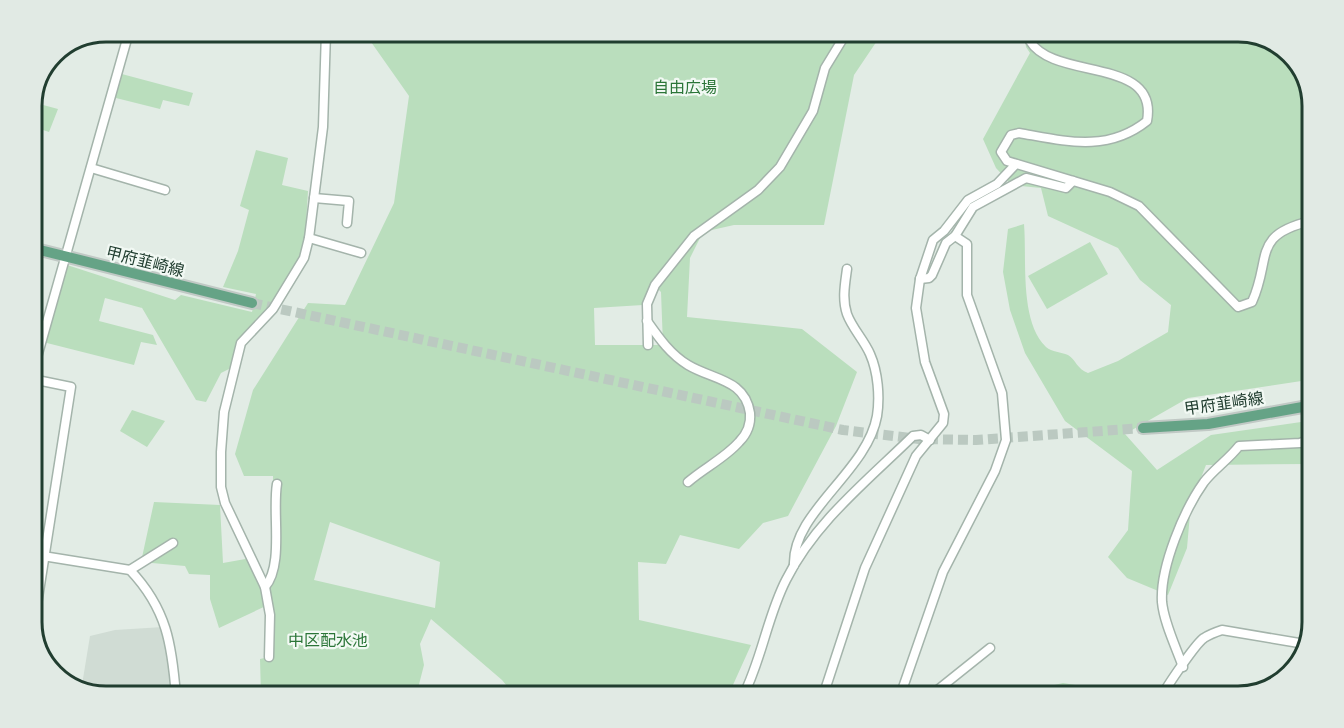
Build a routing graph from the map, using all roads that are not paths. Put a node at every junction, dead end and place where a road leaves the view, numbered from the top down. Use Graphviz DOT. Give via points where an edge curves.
graph roads {
  1 [pos="126,42"];
  2 [pos="326,42"];
  3 [pos="841,42"];
  4 [pos="1031,42"];
  5 [pos="1016,164"];
  6 [pos="91,168"];
  7 [pos="1072,181"];
  8 [pos="165,190"];
  9 [pos="314,198"];
  10 [pos="347,223"];
  11 [pos="1302,224"];
  12 [pos="955,236"];
  13 [pos="309,238"];
  14 [pos="42,251"];
  15 [pos="361,253"];
  16 [pos="64,257"];
  17 [pos="846,269"];
  18 [pos="920,279"];
  19 [pos="252,303"];
  20 [pos="647,321"];
  21 [pos="42,340"];
  22 [pos="648,345"];
  23 [pos="42,380"];
  24 [pos="1302,407"];
  25 [pos="1143,428"];
  26 [pos="930,440"];
  27 [pos="1302,442"];
  28 [pos="688,482"];
  29 [pos="277,484"];
  30 [pos="173,543"];
  31 [pos="43,556"];
  32 [pos="42,563"];
  33 [pos="794,565"];
  34 [pos="130,570"];
  35 [pos="265,587"];
  36 [pos="1298,643"];
  37 [pos="990,648"];
  38 [pos="269,657"];
  39 [pos="1183,667"];
  40 [pos="175,686"];
  41 [pos="748,686"];
  42 [pos="826,686"];
  43 [pos="903,686"];
  44 [pos="942,686"];
  45 [pos="1167,686"];
  1 -- 6 [label="street"];
  2 -- 9 [label="street" via="323,127"];
  3 -- 20 [label="street" via="825,68 813,111 787,158 758,190 694,236 655,285 647,304"];
  4 -- 5 [label="street" via="1041,54 1131,81 1144,92 1150,105 1147,121 1131,134 1101,142 1011,135 1001,152 1007,161"];
  5 -- 7 [label="street"];
  5 -- 18 [label="street" via="997,184 968,200 933,240"];
  6 -- 8 [label="street"];
  6 -- 16 [label="street"];
  7 -- 11 [label="street" via="1139,206 1238,307 1252,302 1266,250 1274,237"];
  7 -- 12 [label="street" via="1066,188 1026,178 973,207"];
  9 -- 10 [label="street" via="349,201"];
  9 -- 13 [label="street"];
  12 -- 18 [label="street" via="946,243 932,275"];
  12 -- 43 [label="street" via="967,244 967,295 1002,393 1006,440 995,471 943,572"];
  13 -- 15 [label="street"];
  13 -- 35 [label="street" via="304,258 273,309 241,343 224,412 221,487"];
  14 -- 16 [label="main road, 甲府韮崎線"];
  16 -- 19 [label="main road, 甲府韮崎線"];
  16 -- 21 [label="street"];
  17 -- 33 [label="street" via="843,297 847,315 870,354 877,377 877,416 868,445 806,527 794,553"];
  18 -- 26 [label="street" via="916,308 925,362 944,414 943,423"];
  20 -- 22 [label="street"];
  20 -- 28 [label="street" via="663,345 681,360 736,385 749,407 749,429 740,441"];
  23 -- 31 [label="street" via="71,387"];
  24 -- 25 [label="main road, 甲府韮崎線" via="1208,424"];
  26 -- 33 [label="street" via="913,436 823,524"];
  26 -- 42 [label="street" via="916,456 865,568"];
  27 -- 39 [label="street" via="1239,446 1206,480 1191,503 1165,569 1162,604"];
  29 -- 35 [label="street" via="275,569"];
  30 -- 34 [label="street"];
  31 -- 32 [label="street"];
  31 -- 34 [label="street"];
  33 -- 41 [label="street"];
  34 -- 40 [label="street" via="157,605 171,643"];
  35 -- 38 [label="street" via="270,615"];
  36 -- 39 [label="street" via="1222,630 1202,639"];
  37 -- 44 [label="street"];
  39 -- 45 [label="street"];
}
